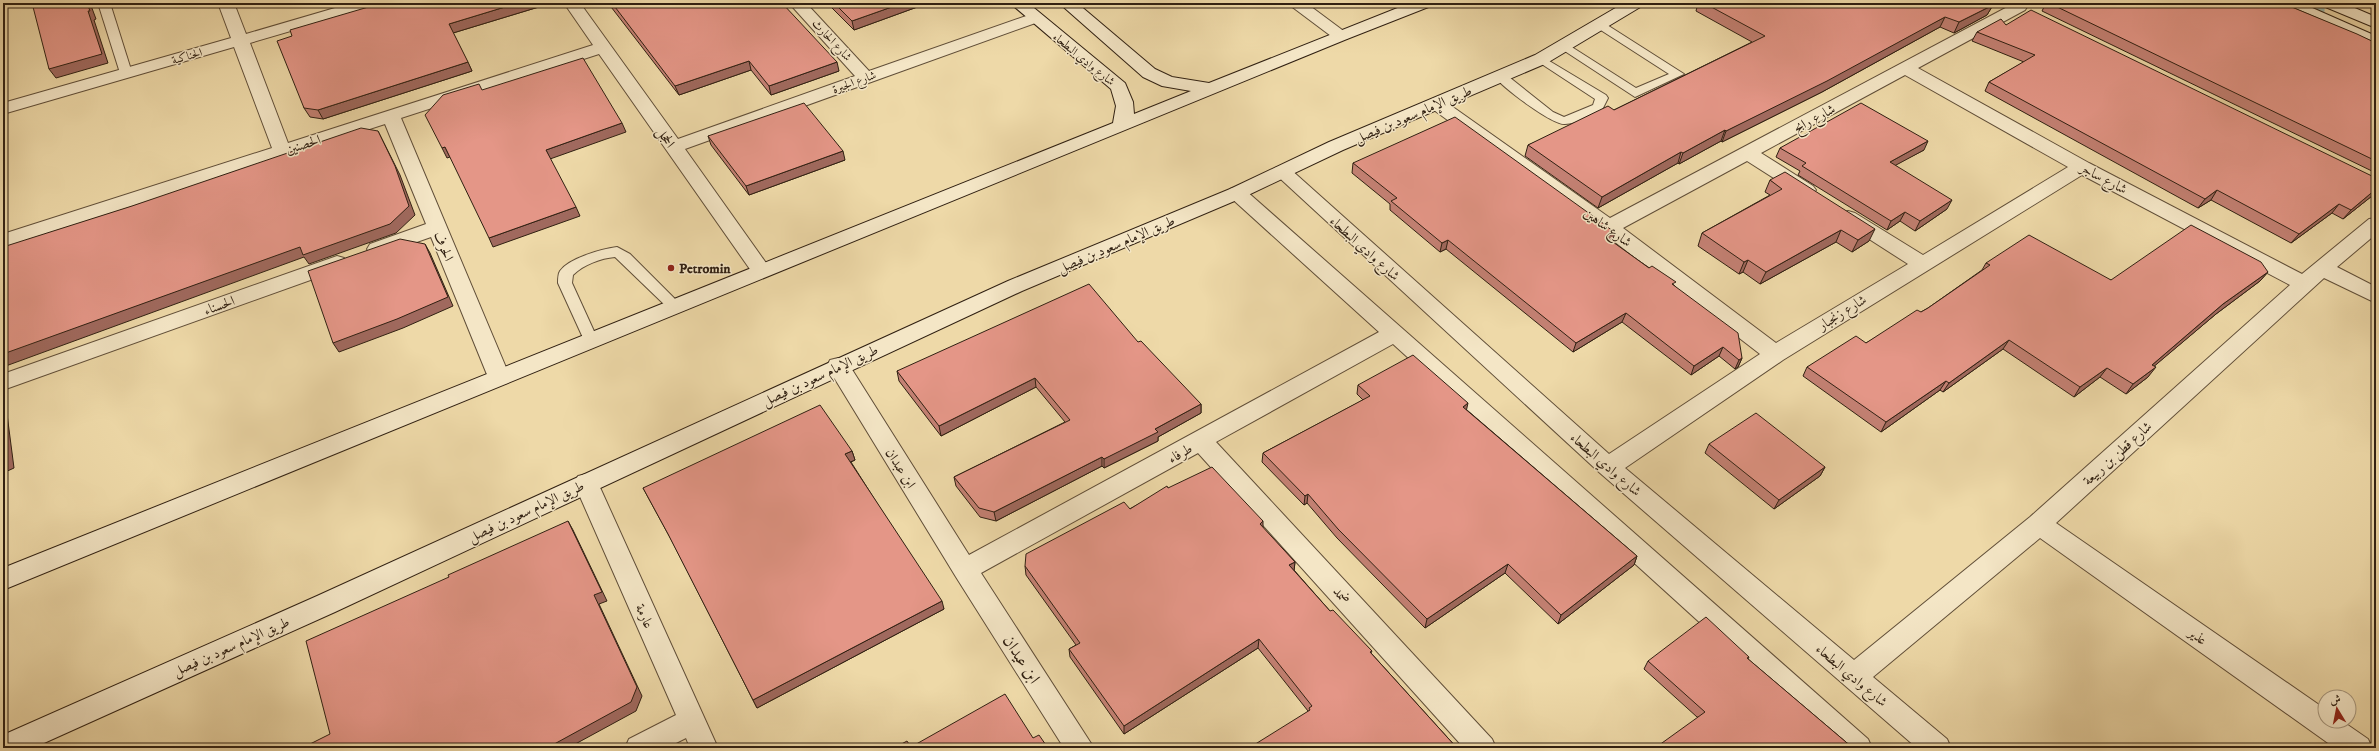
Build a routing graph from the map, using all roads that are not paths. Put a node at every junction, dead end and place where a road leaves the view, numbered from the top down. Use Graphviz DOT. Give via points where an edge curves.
graph roads {
  1 [pos="104,3"];
  2 [pos="226,3"];
  3 [pos="370,3"];
  4 [pos="572,3"];
  5 [pos="797,3"];
  6 [pos="1018,3"];
  7 [pos="1067,3"];
  8 [pos="1296,3"];
  9 [pos="1425,3"];
  10 [pos="1636,3"];
  11 [pos="2286,3"];
  12 [pos="2329,3"];
  13 [pos="2021,8"];
  14 [pos="1035,18"];
  15 [pos="2376,23"];
  16 [pos="1600,25"];
  17 [pos="1342,34"];
  18 [pos="239,41"];
  19 [pos="2376,42"];
  20 [pos="1564,46"];
  21 [pos="604,47"];
  22 [pos="1542,59"];
  23 [pos="1906,69"];
  24 [pos="126,74"];
  25 [pos="1500,76"];
  26 [pos="866,78"];
  27 [pos="1209,88"];
  28 [pos="1437,104"];
  29 [pos="3,109"];
  30 [pos="391,115"];
  31 [pos="1121,126"];
  32 [pos="673,147"];
  33 [pos="282,151"];
  34 [pos="1748,153"];
  35 [pos="2082,167"];
  36 [pos="1282,172"];
  37 [pos="1237,193"];
  38 [pos="2376,224"];
  39 [pos="1609,227"];
  40 [pos="436,228"];
  41 [pos="3,241"];
  42 [pos="1922,263"];
  43 [pos="2322,268"];
  44 [pos="761,270"];
  45 [pos="2304,284"];
  46 [pos="2376,296"];
  47 [pos="674,306"];
  48 [pos="1394,334"];
  49 [pos="591,340"];
  50 [pos="1775,354"];
  51 [pos="838,366"];
  52 [pos="499,377"];
  53 [pos="3,382"];
  54 [pos="1201,441"];
  55 [pos="1608,467"];
  56 [pos="586,483"];
  57 [pos="2039,524"];
  58 [pos="965,570"];
  59 [pos="3,579"];
  60 [pos="1853,677"];
  61 [pos="692,721"];
  62 [pos="3,748"];
  63 [pos="639,748"];
  64 [pos="704,748"];
  65 [pos="1080,748"];
  66 [pos="1482,748"];
  67 [pos="1858,748"];
  68 [pos="1937,748"];
  69 [pos="2358,748"];
  1 -- 24 [label="lane"];
  2 -- 18 [label="street"];
  3 -- 18 [label="street, الحناكية"];
  4 -- 21 [label="street, الحجل"];
  5 -- 26 [label="street, شارع الحارث"];
  6 -- 14 [label="street, شارع وادي البطحاء"];
  7 -- 27 [label="street" via="1150,73 1168,82"];
  8 -- 17 [label="street"];
  9 -- 17 [label="street"];
  10 -- 16 [label="street, طريق الإمام سعود بن فيصل"];
  11 -- 19 [label="street"];
  12 -- 15 [label="street"];
  13 -- 23 [label="street, شارع رابح"];
  14 -- 26 [label="street, شارع الجيرة"];
  14 -- 31 [label="street, شارع وادي البطحاء" via="1119,87 1125,102 1126,114"];
  16 -- 20 [label="street, طريق الإمام سعود بن فيصل"];
  16 -- 20 [label="lane" via="1678,74 1635,93"];
  17 -- 27 [label="street"];
  18 -- 24 [label="street, الحناكية"];
  18 -- 33 [label="street"];
  20 -- 22 [label="street, طريق الإمام سعود بن فيصل"];
  21 -- 30 [label="street, الحصنين"];
  21 -- 32 [label="street, الحجل"];
  22 -- 25 [label="street, طريق الإمام سعود بن فيصل"];
  22 -- 25 [label="lane" via="1602,98 1598,107 1564,122 1549,115"];
  23 -- 34 [label="street, شارع رابح"];
  23 -- 35 [label="street, شارع ساجر"];
  24 -- 29 [label="street, الحناكية"];
  25 -- 28 [label="street, طريق الإمام سعود بن فيصل"];
  26 -- 32 [label="street, شارع الجيرة"];
  27 -- 31 [label="street"];
  28 -- 36 [label="street, طريق الإمام سعود بن فيصل" via="1336,146"];
  28 -- 39 [label="street, شارع شاهين"];
  30 -- 33 [label="street, الحصنين"];
  30 -- 40 [label="street, الحرف"];
  31 -- 44 [label="street"];
  32 -- 44 [label="street, الحجل"];
  33 -- 41 [label="street, الحصنين"];
  34 -- 39 [label="street, شارع رابح"];
  34 -- 42 [label="street"];
  35 -- 42 [label="street, شارع زنجبار"];
  35 -- 45 [label="street, شارع ساجر"];
  36 -- 37 [label="street, طريق الإمام سعود بن فيصل"];
  36 -- 55 [label="street, شارع وادي البطحاء"];
  37 -- 48 [label="street"];
  37 -- 51 [label="street, طريق الإمام سعود بن فيصل" via="1015,286"];
  38 -- 43 [label="street, شارع قطن بن ربيعة"];
  39 -- 50 [label="street, شارع شاهين"];
  40 -- 52 [label="street, الحرف"];
  40 -- 53 [label="street, الحسناء"];
  42 -- 50 [label="street, شارع زنجبار"];
  43 -- 45 [label="street, شارع قطن بن ربيعة"];
  43 -- 46 [label="street"];
  44 -- 47 [label="street"];
  45 -- 57 [label="street, شارع قطن بن ربيعة"];
  47 -- 49 [label="street"];
  47 -- 49 [label="lane" via="625,257 617,252 605,253 574,266 566,273 565,283"];
  48 -- 54 [label="street, طرفاء"];
  48 -- 67 [label="street"];
  49 -- 52 [label="street"];
  50 -- 55 [label="street, شارع زنجبار"];
  51 -- 56 [label="street, طريق الإمام سعود بن فيصل"];
  51 -- 58 [label="street, ابن عبدان"];
  52 -- 59 [label="street"];
  54 -- 58 [label="street, طرفاء"];
  54 -- 66 [label="street, ضمد"];
  55 -- 60 [label="street, شارع وادي البطحاء"];
  56 -- 61 [label="street, عارمة"];
  56 -- 62 [label="street, طريق الإمام سعود بن فيصل" via="326,604"];
  57 -- 60 [label="street, شارع قطن بن ربيعة"];
  57 -- 69 [label="street, عذير"];
  58 -- 65 [label="street, ابن عيدان"];
  60 -- 68 [label="street, شارع وادي البطحاء"];
  61 -- 63 [label="street"];
  61 -- 64 [label="street, عارمة"];
}
